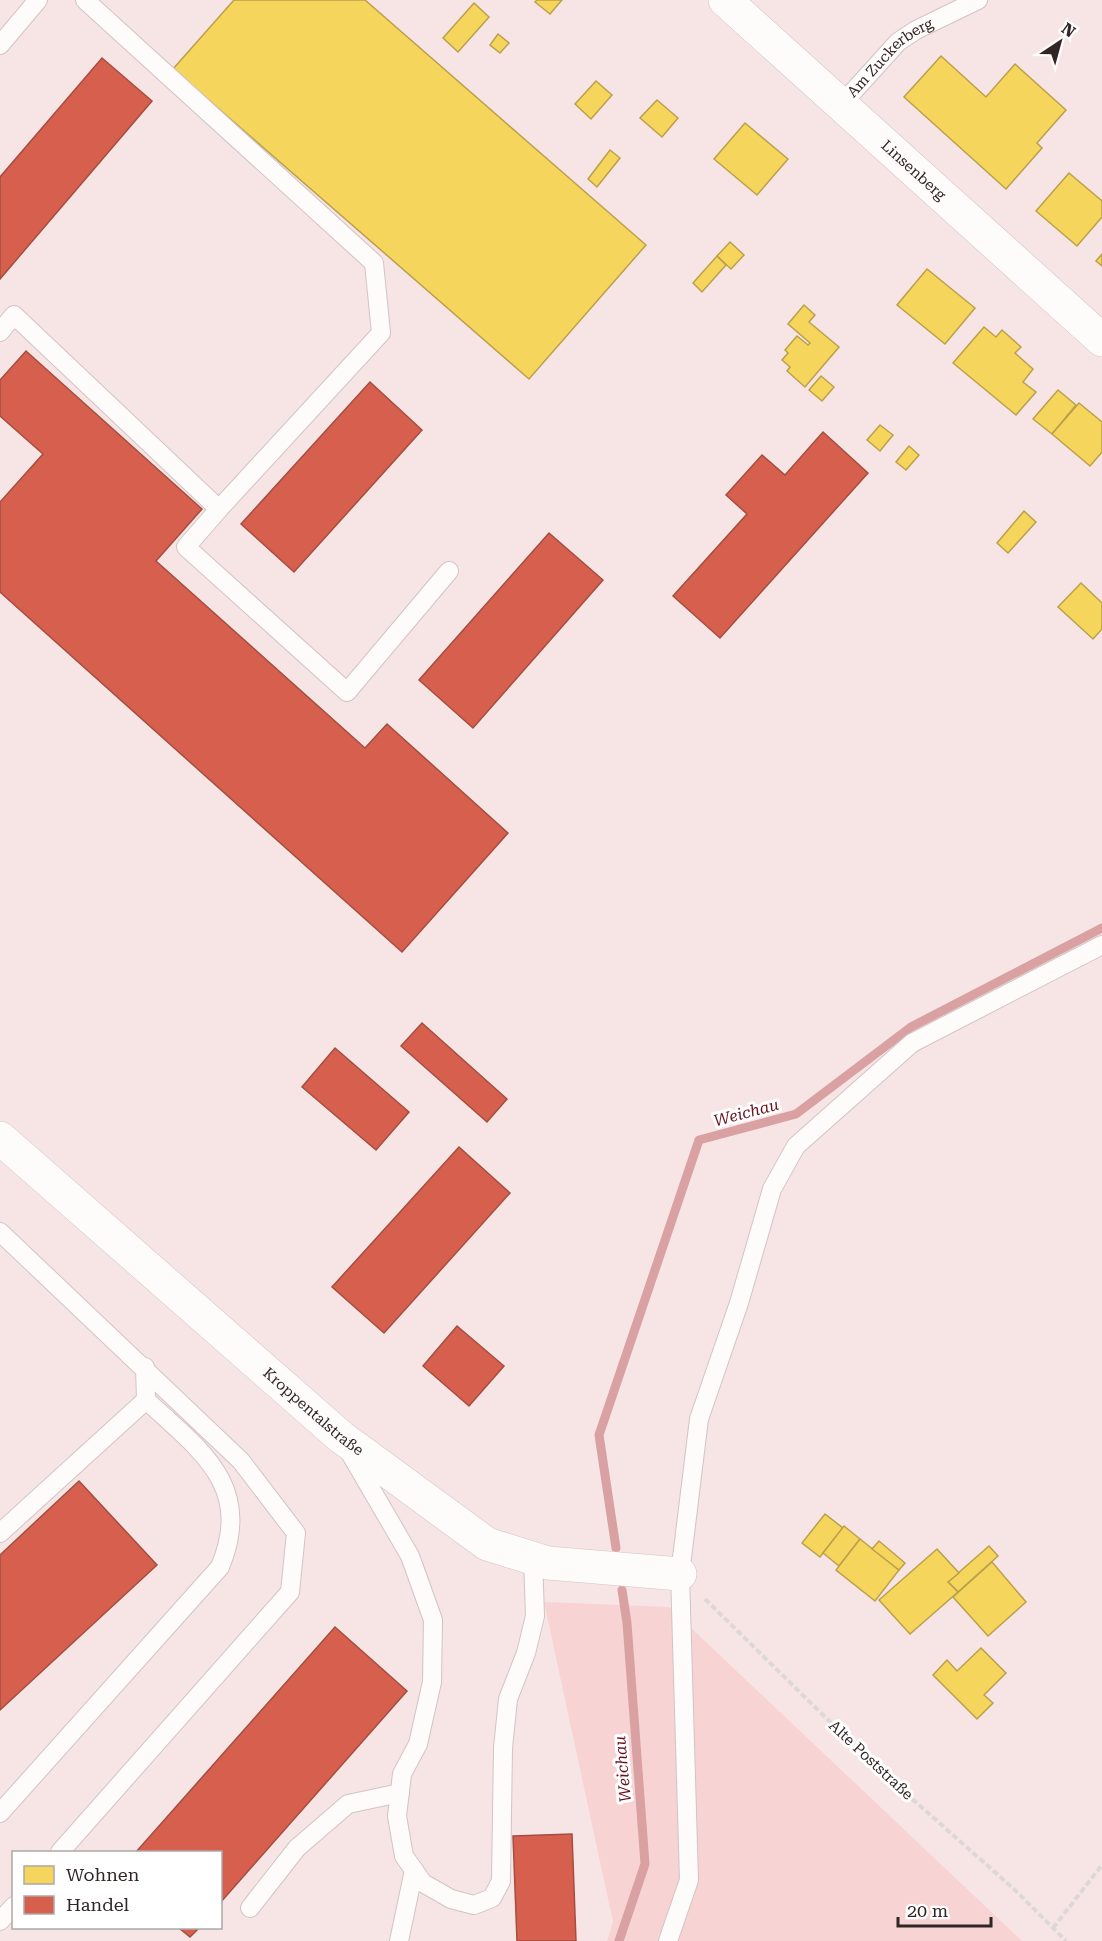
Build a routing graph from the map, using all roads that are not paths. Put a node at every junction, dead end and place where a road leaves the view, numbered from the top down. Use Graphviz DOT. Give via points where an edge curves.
graph roads {
  1 [pos="38,0"];
  2 [pos="85,0"];
  3 [pos="725,0"];
  4 [pos="978,0"];
  5 [pos="0,45"];
  6 [pos="841,105"];
  7 [pos="0,332"];
  8 [pos="1102,340"];
  9 [pos="219,509"];
  10 [pos="449,571"];
  11 [pos="1102,945"];
  12 [pos="0,1138"];
  13 [pos="0,1232"];
  14 [pos="145,1368"];
  15 [pos="146,1400"];
  16 [pos="340,1437"];
  17 [pos="0,1533"];
  18 [pos="533,1557"];
  19 [pos="680,1574"];
  20 [pos="400,1793"];
  21 [pos="0,1813"];
  22 [pos="61,1851"];
  23 [pos="414,1870"];
  24 [pos="12,1908"];
  25 [pos="250,1908"];
  26 [pos="0,1921"];
  27 [pos="399,1941"];
  28 [pos="668,1941"];
  1 -- 5 [label="lane"];
  2 -- 9 [label="lane" via="374,263 381,333"];
  3 -- 6 [label="street, Linsenberg"];
  4 -- 6 [label="lane, Am Zuckerberg" via="898,42"];
  6 -- 8 [label="street, Linsenberg"];
  7 -- 9 [label="lane" via="14,315"];
  9 -- 10 [label="lane" via="186,547 347,692"];
  11 -- 19 [label="lane" via="912,1043 796,1146 772,1189 739,1303 699,1419"];
  12 -- 16 [label="street, Kroppentalstraße"];
  13 -- 14 [label="lane"];
  14 -- 15 [label="lane"];
  14 -- 22 [label="lane" via="242,1461 296,1533 290,1592"];
  15 -- 17 [label="lane"];
  15 -- 21 [label="lane" via="197,1446 227,1489 230,1543 220,1567"];
  16 -- 18 [label="street, Kroppentalstraße" via="487,1544"];
  16 -- 20 [label="lane" via="410,1556 433,1620 432,1682 418,1744 402,1774"];
  18 -- 19 [label="street, Kroppentalstraße" via="548,1563"];
  18 -- 23 [label="lane" via="535,1616 508,1700 503,1748 501,1881 492,1898 474,1905 451,1899 423,1882"];
  19 -- 28 [label="lane" via="689,1880"];
  20 -- 23 [label="lane" via="397,1816 404,1856"];
  20 -- 25 [label="lane" via="348,1804 297,1848"];
  23 -- 27 [label="lane"];
  24 -- 26 [label="lane"];
}
